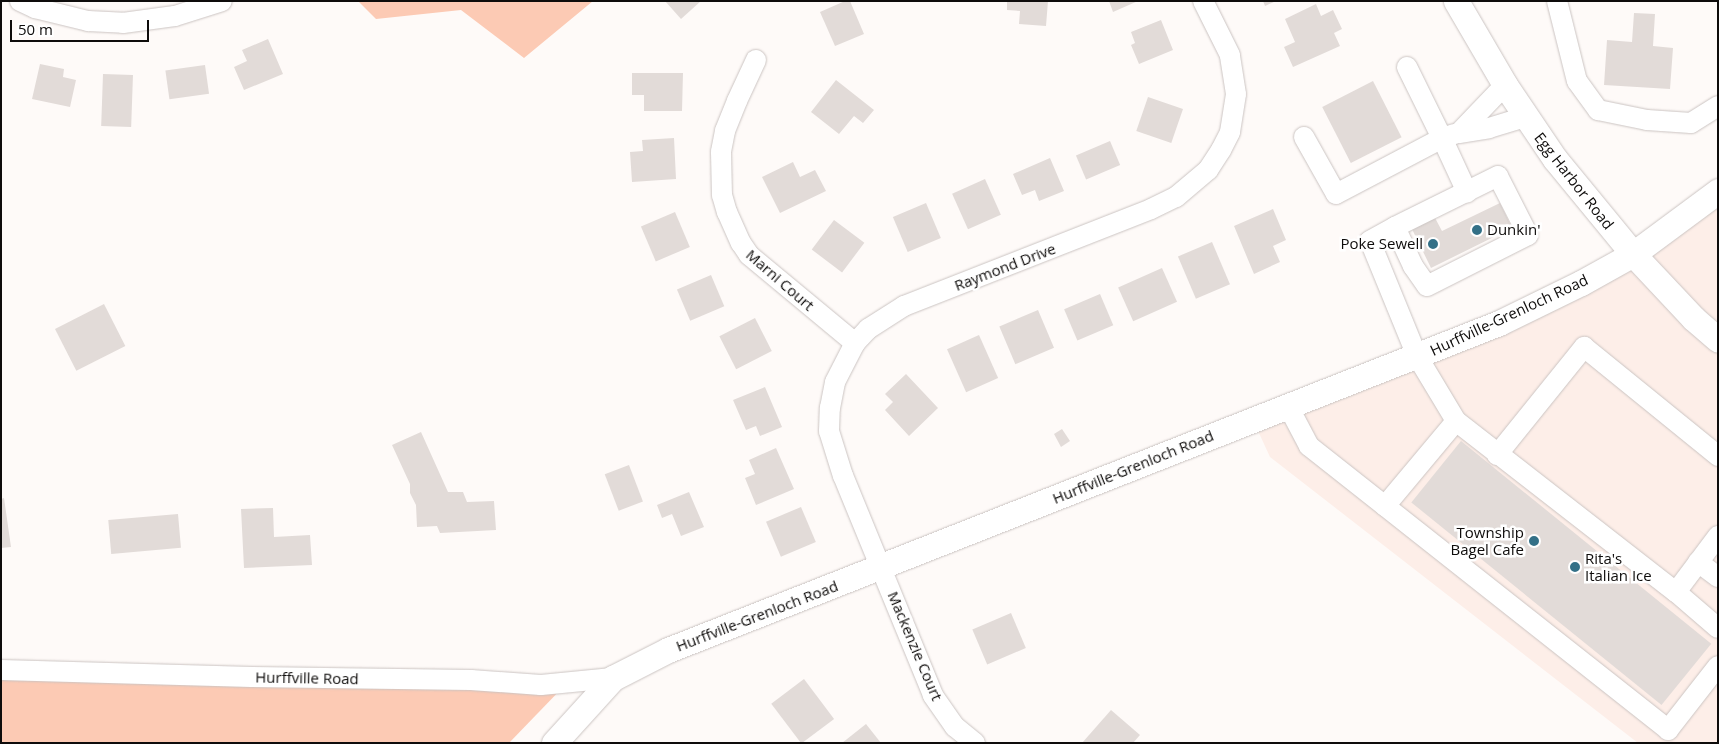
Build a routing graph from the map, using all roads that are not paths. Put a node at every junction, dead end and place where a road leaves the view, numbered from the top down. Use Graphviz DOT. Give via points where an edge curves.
graph roads {
  1 [pos="20,1"];
  2 [pos="222,1"];
  3 [pos="1204,1"];
  4 [pos="1456,1"];
  5 [pos="1557,1"];
  6 [pos="756,60"];
  7 [pos="1407,67"];
  8 [pos="1505,85"];
  9 [pos="1718,106"];
  10 [pos="1525,117"];
  11 [pos="1451,135"];
  12 [pos="1304,137"];
  13 [pos="1718,191"];
  14 [pos="1467,192"];
  15 [pos="1395,227"];
  16 [pos="1633,254"];
  17 [pos="1718,340"];
  18 [pos="855,343"];
  19 [pos="1417,356"];
  20 [pos="1288,406"];
  21 [pos="1456,420"];
  22 [pos="1497,455"];
  23 [pos="1718,456"];
  24 [pos="1385,506"];
  25 [pos="1718,536"];
  26 [pos="1698,562"];
  27 [pos="881,567"];
  28 [pos="1718,577"];
  29 [pos="1676,592"];
  30 [pos="1718,628"];
  31 [pos="1718,666"];
  32 [pos="1,670"];
  33 [pos="613,678"];
  34 [pos="554,743"];
  35 [pos="975,743"];
  1 -- 2 [label="street" via="88,21 123,23 176,16"];
  3 -- 18 [label="street, Raymond Drive" via="1230,55 1236,94 1230,132 1208,170 1176,197 1151,209 904,306 868,329"];
  4 -- 8 [label="main road, Egg Harbor Road"];
  5 -- 9 [label="street" via="1577,81 1598,110 1647,120 1691,123"];
  6 -- 18 [label="street, Marni Court" via="725,131 721,152 722,195 727,212 749,255"];
  7 -- 11 [label="street"];
  8 -- 10 [label="main road, Egg Harbor Road"];
  8 -- 11 [label="street"];
  10 -- 11 [label="street"];
  10 -- 16 [label="main road, Egg Harbor Road"];
  11 -- 12 [label="street" via="1336,194"];
  11 -- 14 [label="street"];
  13 -- 16 [label="main road, Hurffville-Grenloch Road"];
  14 -- 15 [label="street"];
  14 -- 15 [label="street" via="1498,176 1528,235 1427,286 1413,266"];
  15 -- 19 [label="street" via="1370,241"];
  16 -- 17 [label="main road, Egg Harbor Road" via="1692,318"];
  16 -- 19 [label="main road, Hurffville-Grenloch Road" via="1582,283 1498,323"];
  18 -- 27 [label="street, Raymond Drive" via="835,382 829,431 840,468"];
  19 -- 20 [label="main road, Hurffville-Grenloch Road"];
  19 -- 21 [label="street"];
  20 -- 24 [label="street" via="1309,446"];
  20 -- 27 [label="main road, Hurffville-Grenloch Road"];
  21 -- 22 [label="street"];
  21 -- 24 [label="street"];
  22 -- 23 [label="street" via="1584,347"];
  22 -- 29 [label="street"];
  24 -- 31 [label="street" via="1668,730"];
  25 -- 26 [label="street"];
  26 -- 28 [label="street"];
  26 -- 29 [label="street"];
  27 -- 33 [label="main road, Hurffville-Grenloch Road" via="668,650"];
  27 -- 35 [label="street, Mackenzie Court" via="933,695 955,727"];
  29 -- 30 [label="street"];
  32 -- 33 [label="street, Hurffville Road" via="471,680 541,685"];
  33 -- 34 [label="main road, Hurffville-Grenloch Road"];
}
